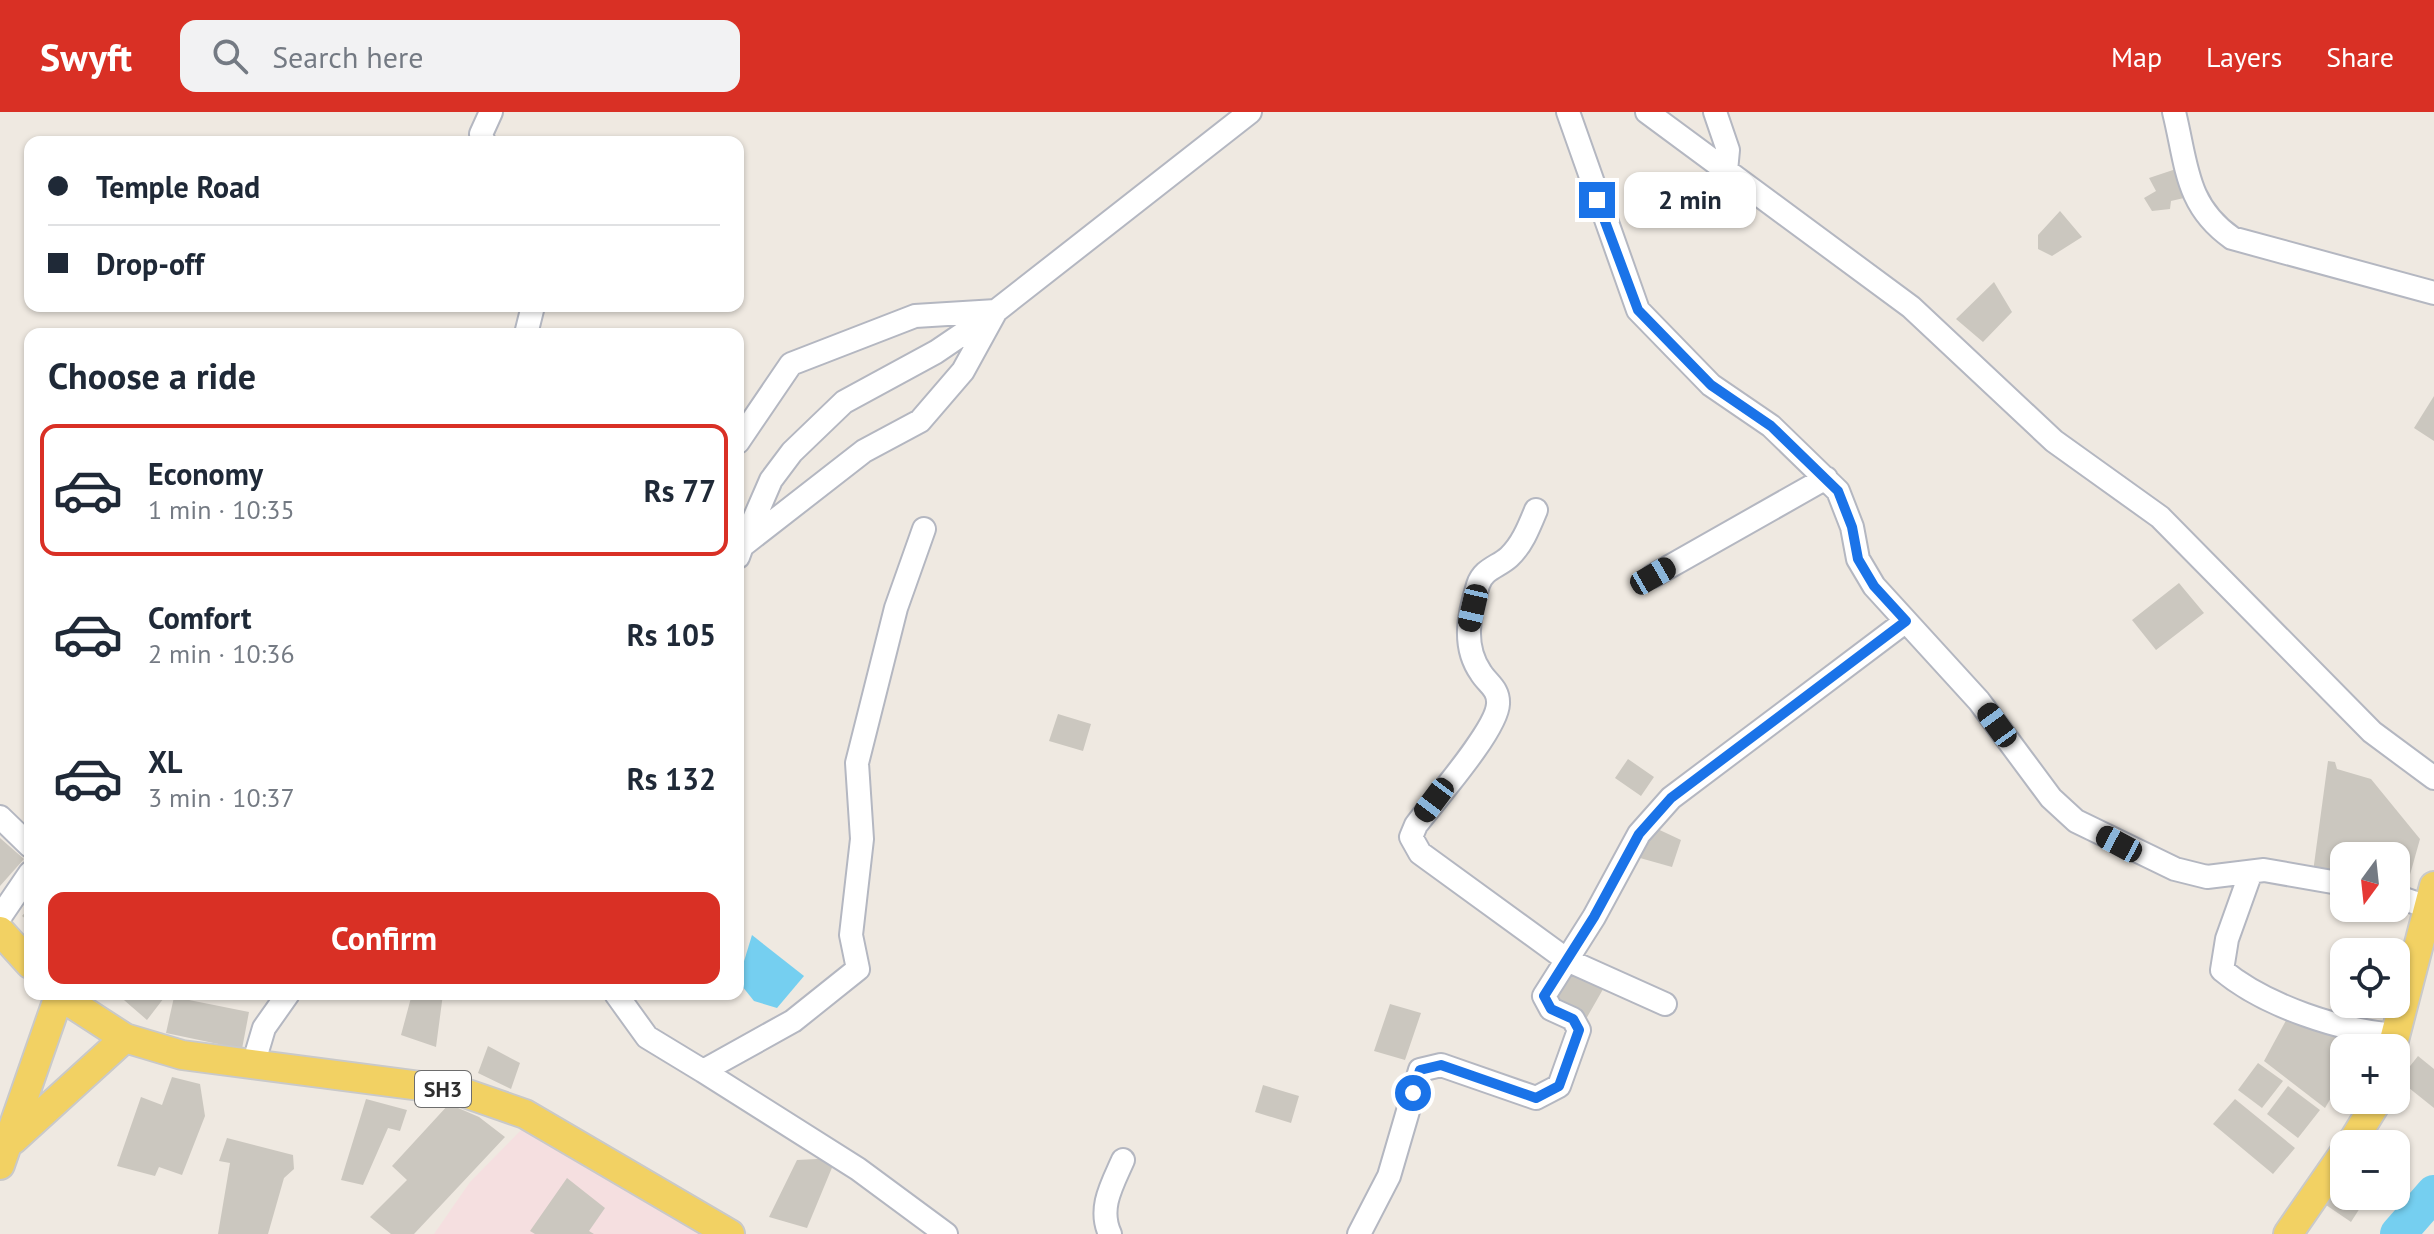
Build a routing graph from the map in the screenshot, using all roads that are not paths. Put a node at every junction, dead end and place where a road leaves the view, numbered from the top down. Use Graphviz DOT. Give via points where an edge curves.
graph roads {
  1 [pos="491,112"];
  2 [pos="1250,112"];
  3 [pos="1568,112"];
  4 [pos="1647,112"];
  5 [pos="1715,112"];
  6 [pos="2174,112"];
  7 [pos="482,136"];
  8 [pos="1726,171"];
  9 [pos="2434,293"];
  10 [pos="996,311"];
  11 [pos="744,433"];
  12 [pos="1826,478"];
  13 [pos="1536,510"];
  14 [pos="924,529"];
  15 [pos="744,539"];
  16 [pos="744,546"];
  17 [pos="1653,576"];
  18 [pos="1906,621"];
  19 [pos="2434,778"];
  20 [pos="0,817"];
  21 [pos="24,840"];
  22 [pos="2251,872"];
  23 [pos="2330,881"];
  24 [pos="24,882"];
  25 [pos="2410,898"];
  26 [pos="2433,900"];
  27 [pos="0,917"];
  28 [pos="0,931"];
  29 [pos="24,957"];
  30 [pos="1567,960"];
  31 [pos="56,1000"];
  32 [pos="66,1000"];
  33 [pos="284,1000"];
  34 [pos="620,1000"];
  35 [pos="1665,1004"];
  36 [pos="2363,1034"];
  37 [pos="2396,1034"];
  38 [pos="125,1038"];
  39 [pos="253,1065"];
  40 [pos="703,1071"];
  41 [pos="4,1156"];
  42 [pos="1123,1160"];
  43 [pos="2330,1173"];
  44 [pos="730,1234"];
  45 [pos="946,1234"];
  46 [pos="1110,1234"];
  47 [pos="1359,1234"];
  48 [pos="2288,1234"];
  1 -- 7 [label="street"];
  2 -- 10 [label="street"];
  3 -- 12 [label="street" via="1638,310 1711,385 1771,426"];
  4 -- 8 [label="street"];
  5 -- 8 [label="street" via="1728,150"];
  6 -- 9 [label="street" via="2195,200 2209,221 2232,238"];
  8 -- 19 [label="street" via="1911,307 2054,441 2160,517 2372,732"];
  10 -- 11 [label="street" via="915,316 791,364"];
  10 -- 15 [label="street" via="936,352 844,402 771,480"];
  10 -- 16 [label="street" via="963,371 920,421 864,451"];
  12 -- 17 [label="street"];
  12 -- 18 [label="street" via="1838,491 1858,559"];
  13 -- 30 [label="street" via="1527,534 1508,558 1479,581 1467,634 1480,673 1495,688 1498,704 1490,728 1411,837 1420,853"];
  14 -- 40 [label="street" via="896,608 857,763 862,839 851,935 858,969 793,1021"];
  18 -- 22 [label="street" via="1979,701 2051,798 2076,821 2175,869 2207,877"];
  18 -- 30 [label="street" via="1671,798 1639,834"];
  20 -- 21 [label="street"];
  22 -- 23 [label="street"];
  22 -- 36 [label="street" via="2227,939 2222,970 2263,996"];
  24 -- 27 [label="street"];
  25 -- 26 [label="street"];
  26 -- 37 [label="main road"];
  28 -- 29 [label="main road"];
  30 -- 35 [label="street"];
  30 -- 47 [label="street" via="1544,996 1551,1009 1573,1019 1579,1030 1559,1086 1536,1098 1441,1065 1420,1070 1389,1176"];
  31 -- 41 [label="main road"];
  32 -- 38 [label="main road, SH3"];
  33 -- 39 [label="street" via="264,1028"];
  34 -- 40 [label="street" via="647,1037"];
  38 -- 39 [label="main road, SH3" via="182,1055"];
  38 -- 41 [label="main road"];
  39 -- 44 [label="main road, SH3" via="459,1091 525,1114"];
  40 -- 45 [label="street" via="858,1169"];
  42 -- 46 [label="street" via="1103,1219"];
  43 -- 48 [label="main road"];
}
